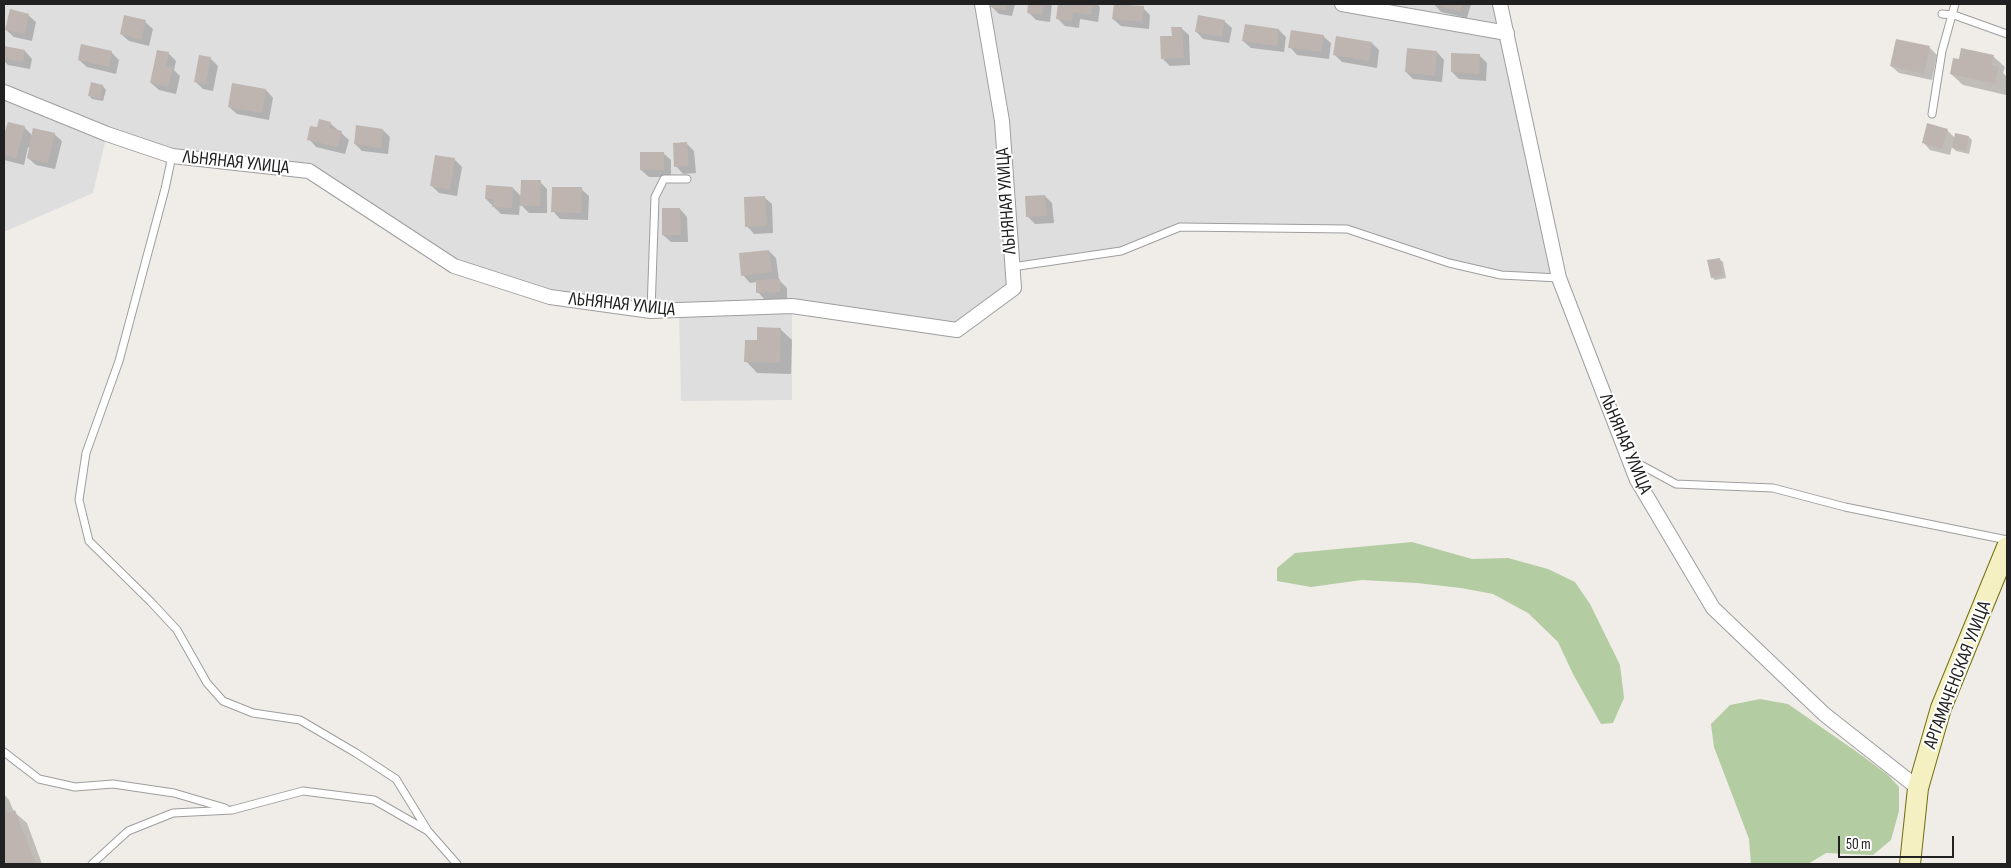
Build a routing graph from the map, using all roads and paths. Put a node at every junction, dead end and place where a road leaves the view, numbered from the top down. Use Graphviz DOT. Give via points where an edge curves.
graph roads {
  1 [pos="982,4"];
  2 [pos="1342,4"];
  3 [pos="1500,4"];
  4 [pos="1956,4"];
  5 [pos="1942,14"];
  6 [pos="1954,15"];
  7 [pos="1506,33"];
  8 [pos="2007,34"];
  9 [pos="4,92"];
  10 [pos="1932,114"];
  11 [pos="172,156"];
  12 [pos="688,179"];
  13 [pos="1012,268"];
  14 [pos="1559,278"];
  15 [pos="651,311"];
  16 [pos="1628,458"];
  17 [pos="2007,540"];
  18 [pos="2007,547"];
  19 [pos="4,752"];
  20 [pos="1918,788"];
  21 [pos="232,810"];
  22 [pos="428,831"];
  23 [pos="92,864"];
  24 [pos="457,864"];
  25 [pos="1910,864"];
  1 -- 13 [label="street, ЛЬНЯНАЯ УЛИЦА" via="1002,120"];
  2 -- 7 [label="street"];
  3 -- 7 [label="street, ЛЬНЯНАЯ УЛИЦА"];
  4 -- 6 [label="lane"];
  5 -- 6 [label="lane"];
  6 -- 8 [label="lane"];
  6 -- 10 [label="lane" via="1942,52"];
  7 -- 14 [label="street, ЛЬНЯНАЯ УЛИЦА"];
  9 -- 11 [label="street, ЛЬНЯНАЯ УЛИЦА" via="107,134"];
  11 -- 15 [label="street, ЛЬНЯНАЯ УЛИЦА" via="309,171 454,266 550,297"];
  11 -- 22 [label="lane" via="119,361 86,453 79,500 89,541 176,630 207,684 223,700 253,713 300,720 396,778"];
  12 -- 15 [label="lane" via="664,179 655,196"];
  13 -- 14 [label="lane" via="1121,251 1180,227 1347,229 1449,263 1492,273"];
  13 -- 15 [label="street, ЛЬНЯНАЯ УЛИЦА" via="1014,288 957,330 792,306"];
  14 -- 16 [label="street, ЛЬНЯНАЯ УЛИЦА"];
  16 -- 17 [label="lane" via="1676,484 1773,488"];
  16 -- 20 [label="street, ЛЬНЯНАЯ УЛИЦА" via="1713,608 1824,714"];
  18 -- 20 [label="street, АРГАМАЧЕНСКАЯ УЛИЦА" via="1941,708"];
  19 -- 21 [label="lane" via="39,780 75,787 113,784 156,790"];
  20 -- 25 [label="street, АРГАМАЧЕНСКАЯ УЛИЦА"];
  21 -- 22 [label="lane" via="303,791 374,800"];
  21 -- 23 [label="lane" via="173,813 128,832"];
  22 -- 24 [label="lane"];
}
